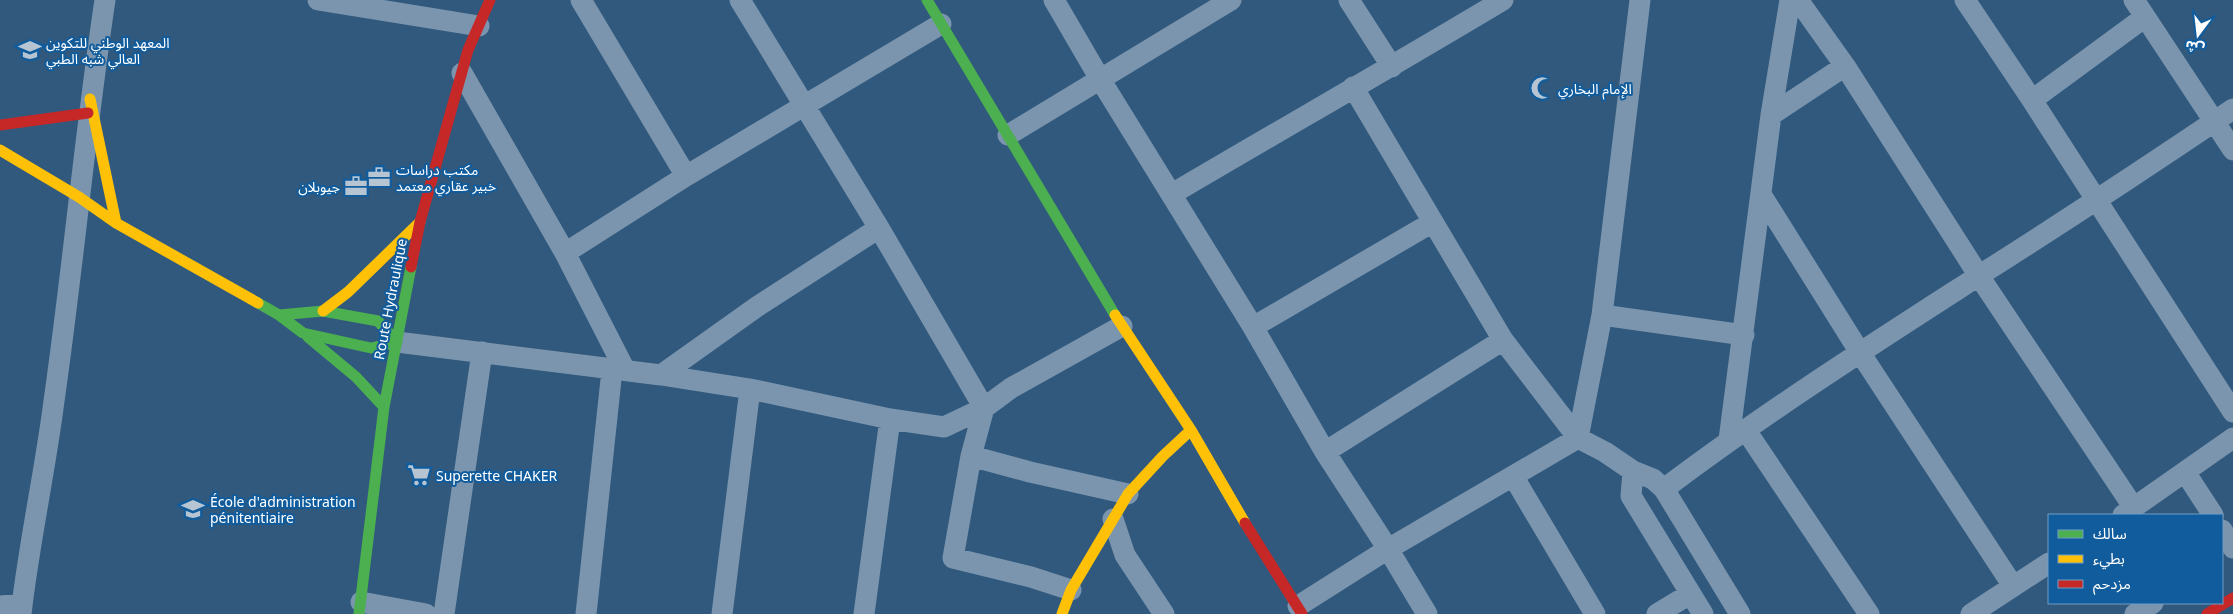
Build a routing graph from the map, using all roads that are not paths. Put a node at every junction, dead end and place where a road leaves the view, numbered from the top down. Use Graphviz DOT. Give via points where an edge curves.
graph roads {
  1 [pos="105,0"];
  2 [pos="318,0"];
  3 [pos="490,0"];
  4 [pos="581,0"];
  5 [pos="740,0"];
  6 [pos="927,0"];
  7 [pos="1054,0"];
  8 [pos="1231,0"];
  9 [pos="1349,0"];
  10 [pos="1503,0"];
  11 [pos="1640,0"];
  12 [pos="1790,0"];
  13 [pos="1798,0"];
  14 [pos="1965,0"];
  15 [pos="1471,8"];
  16 [pos="2140,9"];
  17 [pos="941,24"];
  18 [pos="479,26"];
  19 [pos="1845,66"];
  20 [pos="1392,68"];
  21 [pos="462,73"];
  22 [pos="1100,79"];
  23 [pos="1353,87"];
  24 [pos="2032,100"];
  25 [pos="89,106"];
  26 [pos="805,106"];
  27 [pos="2233,109"];
  28 [pos="1771,115"];
  29 [pos="2214,122"];
  30 [pos="0,125"];
  31 [pos="1008,135"];
  32 [pos="0,150"];
  33 [pos="2233,150"];
  34 [pos="686,176"];
  35 [pos="1172,194"];
  36 [pos="1762,196"];
  37 [pos="79,197"];
  38 [pos="2096,201"];
  39 [pos="420,222"];
  40 [pos="1433,222"];
  41 [pos="116,223"];
  42 [pos="879,228"];
  43 [pos="565,253"];
  44 [pos="1979,276"];
  45 [pos="323,311"];
  46 [pos="279,314"];
  47 [pos="1602,315"];
  48 [pos="1122,326"];
  49 [pos="1253,327"];
  50 [pos="303,333"];
  51 [pos="1744,335"];
  52 [pos="1503,340"];
  53 [pos="396,342"];
  54 [pos="1859,351"];
  55 [pos="482,352"];
  56 [pos="619,370"];
  57 [pos="661,375"];
  58 [pos="750,390"];
  59 [pos="384,407"];
  60 [pos="984,408"];
  61 [pos="2233,412"];
  62 [pos="890,419"];
  63 [pos="1191,430"];
  64 [pos="1737,434"];
  65 [pos="1578,438"];
  66 [pos="2233,438"];
  67 [pos="1326,452"];
  68 [pos="971,456"];
  69 [pos="1633,471"];
  70 [pos="2185,472"];
  71 [pos="1514,476"];
  72 [pos="1664,489"];
  73 [pos="1128,494"];
  74 [pos="2129,512"];
  75 [pos="2211,514"];
  76 [pos="1113,519"];
  77 [pos="2223,532"];
  78 [pos="2233,548"];
  79 [pos="1388,549"];
  80 [pos="2048,564"];
  81 [pos="2013,586"];
  82 [pos="1070,590"];
  83 [pos="1690,594"];
  84 [pos="2151,604"];
  85 [pos="2223,604"];
  86 [pos="0,606"];
  87 [pos="360,608"];
  88 [pos="21,609"];
  89 [pos="1300,610"];
  90 [pos="426,614"];
  91 [pos="444,614"];
  92 [pos="586,614"];
  93 [pos="722,614"];
  94 [pos="864,614"];
  95 [pos="1062,614"];
  96 [pos="1164,614"];
  97 [pos="1427,614"];
  98 [pos="1595,614"];
  99 [pos="1657,614"];
  100 [pos="1703,614"];
  101 [pos="1740,614"];
  102 [pos="1869,614"];
  103 [pos="1971,614"];
  104 [pos="2135,614"];
  105 [pos="2206,614"];
  1 -- 25 [label="street"];
  2 -- 18 [label="street"];
  3 -- 18 [label="main road, Route Hydraulique"];
  4 -- 34 [label="street"];
  5 -- 26 [label="street"];
  6 -- 17 [label="main road"];
  7 -- 22 [label="street"];
  8 -- 22 [label="street"];
  9 -- 20 [label="street"];
  10 -- 15 [label="street"];
  11 -- 47 [label="street"];
  12 -- 28 [label="street"];
  13 -- 19 [label="street"];
  14 -- 24 [label="street"];
  15 -- 20 [label="street"];
  16 -- 24 [label="street"];
  16 -- 29 [label="street"];
  17 -- 26 [label="street"];
  17 -- 31 [label="main road"];
  18 -- 21 [label="main road, Route Hydraulique"];
  19 -- 28 [label="street"];
  19 -- 44 [label="street"];
  20 -- 23 [label="street"];
  21 -- 39 [label="main road, Route Hydraulique"];
  21 -- 43 [label="street"];
  22 -- 31 [label="street"];
  22 -- 35 [label="street"];
  23 -- 35 [label="street"];
  23 -- 40 [label="street"];
  24 -- 38 [label="street"];
  25 -- 30 [label="main road"];
  25 -- 37 [label="street"];
  25 -- 41 [label="main road"];
  26 -- 34 [label="street"];
  26 -- 42 [label="street"];
  27 -- 29 [label="street"];
  28 -- 36 [label="street"];
  29 -- 33 [label="street"];
  29 -- 38 [label="street"];
  31 -- 48 [label="main road"];
  32 -- 37 [label="main road"];
  34 -- 43 [label="street"];
  35 -- 49 [label="street"];
  36 -- 51 [label="street"];
  36 -- 54 [label="street"];
  37 -- 41 [label="main road"];
  37 -- 88 [label="street" via="54,402"];
  38 -- 44 [label="street"];
  38 -- 61 [label="street"];
  39 -- 45 [label="main road" via="348,292"];
  39 -- 53 [label="main road, Route Hydraulique"];
  40 -- 49 [label="street"];
  40 -- 52 [label="street"];
  41 -- 46 [label="main road"];
  42 -- 57 [label="street" via="758,306"];
  42 -- 60 [label="street"];
  43 -- 56 [label="street"];
  44 -- 54 [label="street"];
  44 -- 74 [label="street"];
  45 -- 46 [label="main road"];
  45 -- 53 [label="main road" via="378,321"];
  46 -- 50 [label="main road"];
  47 -- 51 [label="street"];
  47 -- 65 [label="street"];
  48 -- 60 [label="street" via="1012,388"];
  48 -- 63 [label="main road"];
  49 -- 67 [label="street"];
  50 -- 53 [label="main road" via="371,348"];
  50 -- 59 [label="main road" via="356,377"];
  51 -- 64 [label="street"];
  52 -- 65 [label="street"];
  52 -- 67 [label="street"];
  53 -- 55 [label="street"];
  53 -- 59 [label="main road, Route Hydraulique"];
  54 -- 64 [label="street"];
  54 -- 81 [label="street"];
  55 -- 56 [label="street"];
  55 -- 91 [label="street"];
  56 -- 57 [label="street"];
  56 -- 92 [label="street"];
  57 -- 58 [label="street"];
  58 -- 62 [label="street"];
  58 -- 93 [label="street"];
  59 -- 87 [label="main road, Route Hydraulique"];
  60 -- 62 [label="street" via="944,427"];
  60 -- 68 [label="street"];
  62 -- 94 [label="street"];
  63 -- 73 [label="main road"];
  63 -- 89 [label="main road"];
  64 -- 72 [label="street"];
  64 -- 102 [label="street"];
  65 -- 69 [label="street"];
  65 -- 71 [label="street"];
  66 -- 70 [label="street"];
  67 -- 79 [label="street"];
  68 -- 73 [label="street"];
  68 -- 82 [label="street" via="953,558"];
  69 -- 72 [label="street" via="1653,479"];
  69 -- 83 [label="street" via="1631,496"];
  70 -- 74 [label="street"];
  70 -- 75 [label="street"];
  71 -- 79 [label="street"];
  71 -- 98 [label="street"];
  72 -- 101 [label="street"];
  73 -- 76 [label="main road"];
  76 -- 82 [label="main road"];
  76 -- 96 [label="street" via="1125,555"];
  77 -- 78 [label="street"];
  79 -- 89 [label="street"];
  79 -- 97 [label="street"];
  80 -- 81 [label="street"];
  81 -- 103 [label="street"];
  82 -- 95 [label="main road"];
  83 -- 99 [label="street"];
  83 -- 100 [label="street"];
  84 -- 104 [label="street"];
  85 -- 105 [label="main road"];
  86 -- 88 [label="street"];
  87 -- 90 [label="street"];
}
